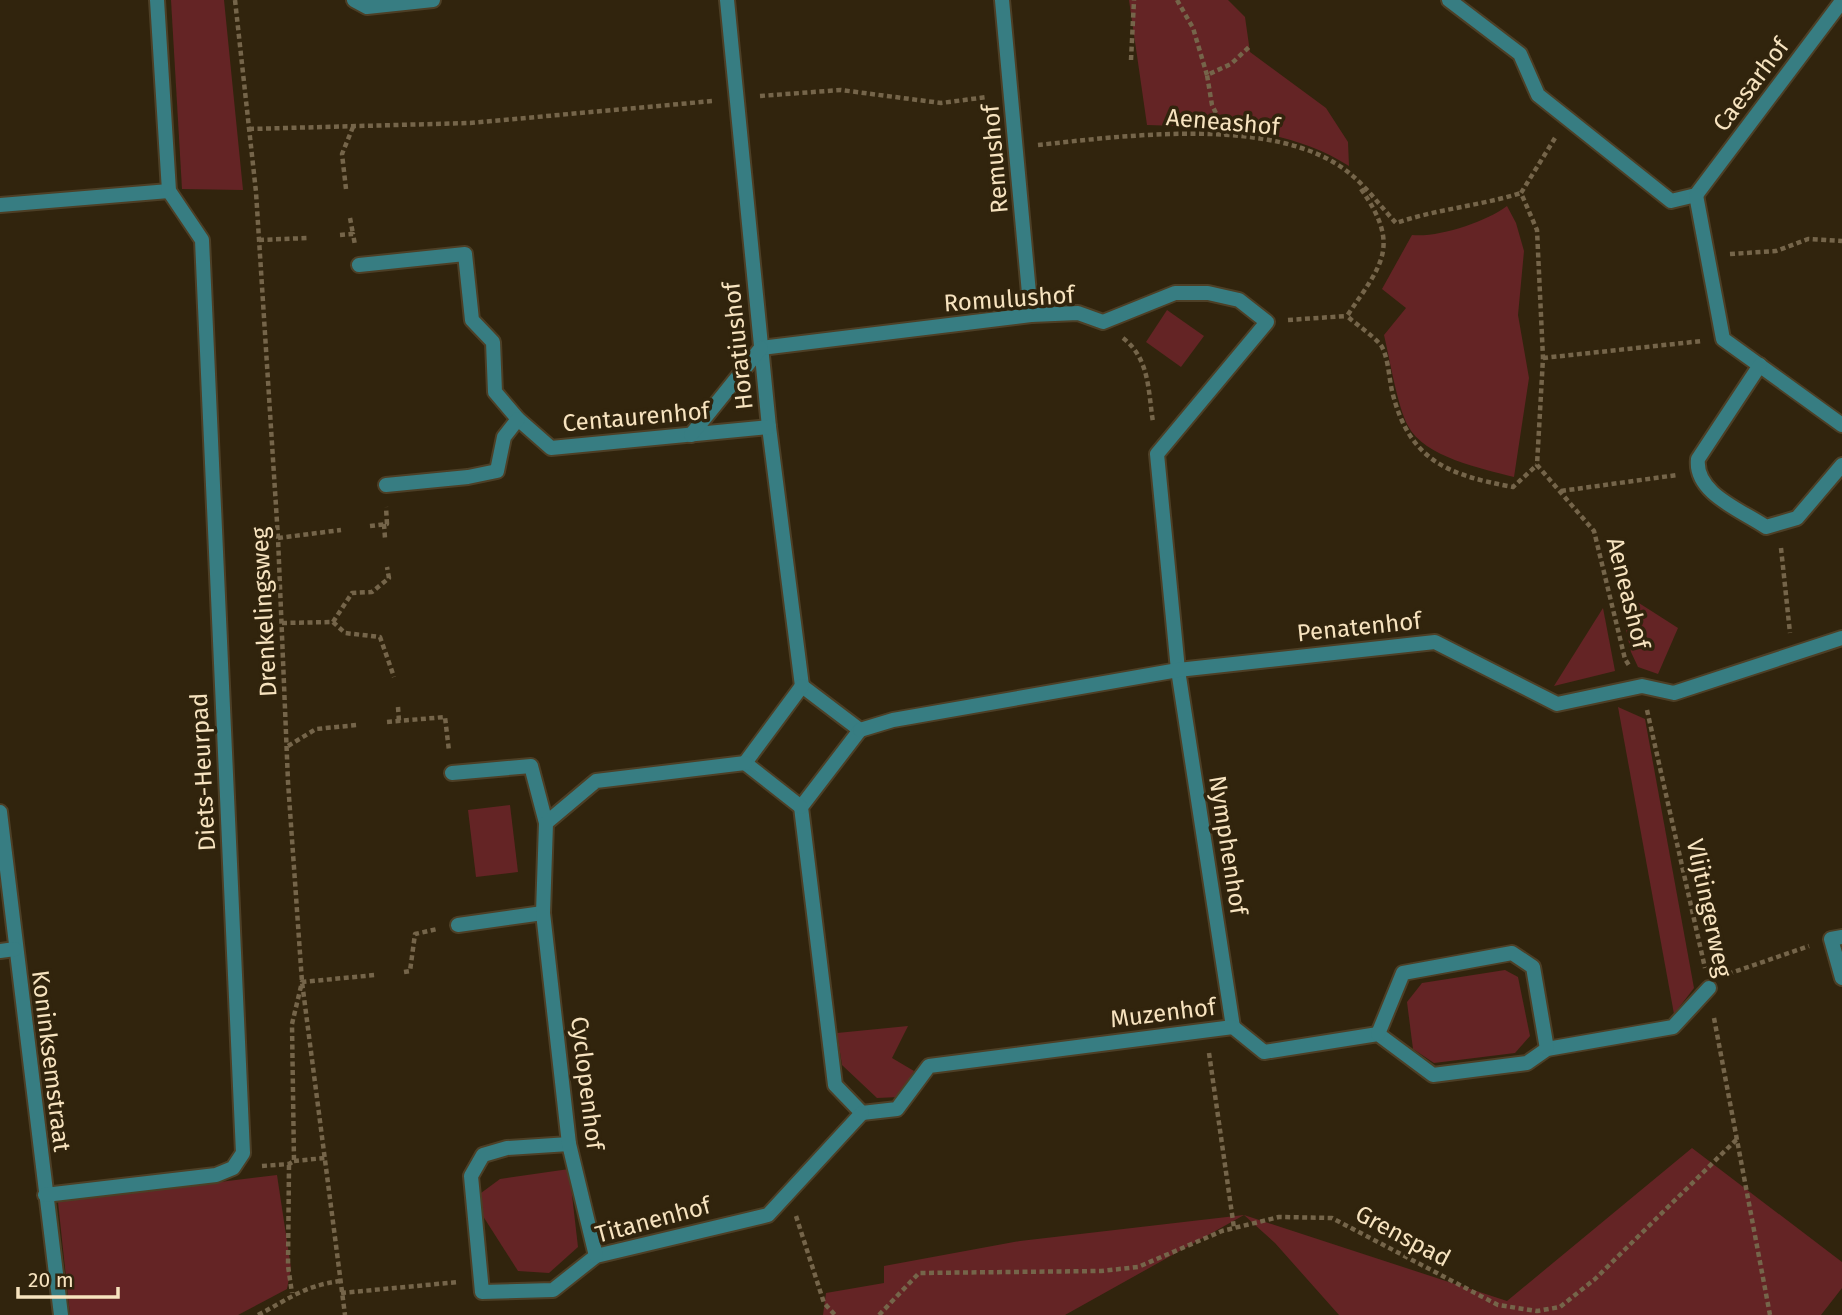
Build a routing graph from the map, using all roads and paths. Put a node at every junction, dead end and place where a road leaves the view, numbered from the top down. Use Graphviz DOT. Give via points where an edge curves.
graph roads {
  1 [pos="157,0"];
  2 [pos="235,0"];
  3 [pos="355,0"];
  4 [pos="433,0"];
  5 [pos="727,0"];
  6 [pos="1002,0"];
  7 [pos="1134,0"];
  8 [pos="1177,0"];
  9 [pos="1449,0"];
  10 [pos="1842,1"];
  11 [pos="1250,47"];
  12 [pos="1131,60"];
  13 [pos="1207,75"];
  14 [pos="1011,93"];
  15 [pos="737,98"];
  16 [pos="1566,119"];
  17 [pos="353,127"];
  18 [pos="249,129"];
  19 [pos="1228,137"];
  20 [pos="1017,147"];
  21 [pos="1348,172"];
  22 [pos="346,189"];
  23 [pos="169,191"];
  24 [pos="1521,193"];
  25 [pos="1696,195"];
  26 [pos="0,205"];
  27 [pos="350,218"];
  28 [pos="353,234"];
  29 [pos="308,238"];
  30 [pos="259,240"];
  31 [pos="1842,241"];
  32 [pos="1707,256"];
  33 [pos="359,265"];
  34 [pos="1031,315"];
  35 [pos="1347,316"];
  36 [pos="1103,322"];
  37 [pos="1267,322"];
  38 [pos="1723,339"];
  39 [pos="761,348"];
  40 [pos="1542,358"];
  41 [pos="1760,365"];
  42 [pos="518,419"];
  43 [pos="1842,425"];
  44 [pos="769,427"];
  45 [pos="691,435"];
  46 [pos="1157,454"];
  47 [pos="1842,465"];
  48 [pos="1537,466"];
  49 [pos="1696,473"];
  50 [pos="386,485"];
  51 [pos="1560,491"];
  52 [pos="384,524"];
  53 [pos="1778,524"];
  54 [pos="341,530"];
  55 [pos="278,538"];
  56 [pos="385,538"];
  57 [pos="387,567"];
  58 [pos="333,622"];
  59 [pos="282,623"];
  60 [pos="1842,638"];
  61 [pos="1792,655"];
  62 [pos="1178,670"];
  63 [pos="394,677"];
  64 [pos="802,686"];
  65 [pos="1642,686"];
  66 [pos="398,707"];
  67 [pos="400,721"];
  68 [pos="387,722"];
  69 [pos="358,724"];
  70 [pos="860,730"];
  71 [pos="288,746"];
  72 [pos="746,763"];
  73 [pos="452,773"];
  74 [pos="801,807"];
  75 [pos="0,812"];
  76 [pos="546,823"];
  77 [pos="544,913"];
  78 [pos="458,925"];
  79 [pos="1837,938"];
  80 [pos="7,950"];
  81 [pos="404,972"];
  82 [pos="375,975"];
  83 [pos="1842,978"];
  84 [pos="302,982"];
  85 [pos="1708,984"];
  86 [pos="1233,1027"];
  87 [pos="1206,1031"];
  88 [pos="1378,1034"];
  89 [pos="1547,1049"];
  90 [pos="862,1114"];
  91 [pos="1738,1138"];
  92 [pos="569,1144"];
  93 [pos="325,1157"];
  94 [pos="291,1163"];
  95 [pos="233,1168"];
  96 [pos="788,1192"];
  97 [pos="45,1195"];
  98 [pos="1234,1228"];
  99 [pos="596,1256"];
  100 [pos="481,1279"];
  101 [pos="340,1281"];
  102 [pos="292,1293"];
  103 [pos="341,1293"];
  104 [pos="61,1315"];
  105 [pos="258,1315"];
  106 [pos="345,1315"];
  107 [pos="835,1315"];
  108 [pos="879,1315"];
  109 [pos="1770,1315"];
  1 -- 23 [label="street"];
  2 -- 18 [label="path, Drenkelingsweg"];
  3 -- 4 [label="street" via="367,7"];
  5 -- 15 [label="street, Horatiushof"];
  6 -- 14 [label="street, Remushof"];
  7 -- 12 [label="path"];
  8 -- 13 [label="path" via="1194,29"];
  9 -- 16 [label="street" via="1520,54 1538,95"];
  10 -- 25 [label="street, Caesarhof"];
  11 -- 13 [label="path" via="1231,64"];
  13 -- 19 [label="path" via="1212,105"];
  14 -- 15 [label="path" via="941,103 841,90"];
  14 -- 20 [label="street, Remushof"];
  15 -- 17 [label="path" via="470,123"];
  15 -- 39 [label="street, Horatiushof"];
  16 -- 24 [label="path"];
  16 -- 25 [label="street" via="1671,201"];
  17 -- 18 [label="path"];
  17 -- 22 [label="path" via="342,154"];
  18 -- 30 [label="path, Drenkelingsweg"];
  19 -- 20 [label="path, Aeneashof" via="1153,134"];
  19 -- 21 [label="path, Aeneashof" via="1266,139 1314,152"];
  20 -- 34 [label="street, Remushof"];
  21 -- 24 [label="path, Aeneashof" via="1396,223"];
  21 -- 35 [label="path" via="1371,203 1384,237 1381,265"];
  23 -- 26 [label="street"];
  23 -- 95 [label="street, Diets-Heurpad" via="202,240 243,1153"];
  24 -- 40 [label="path" via="1536,230"];
  25 -- 32 [label="street"];
  27 -- 28 [label="path"];
  29 -- 30 [label="path"];
  30 -- 55 [label="path, Drenkelingsweg"];
  31 -- 32 [label="path" via="1808,239 1776,251"];
  32 -- 38 [label="street"];
  33 -- 42 [label="street, Centaurenhof" via="465,254 472,320 493,342 495,392"];
  34 -- 36 [label="street, Romulushof" via="1078,313"];
  34 -- 39 [label="street, Romulushof"];
  35 -- 37 [label="path"];
  35 -- 48 [label="path" via="1382,346 1398,415 1412,441 1437,465 1466,479 1513,487"];
  36 -- 37 [label="street" via="1175,293 1208,293 1239,300"];
  36 -- 46 [label="path, Romulushof" via="1135,348 1144,363"];
  37 -- 46 [label="street"];
  38 -- 40 [label="path"];
  38 -- 41 [label="street"];
  39 -- 44 [label="street, Horatiushof"];
  39 -- 45 [label="street"];
  40 -- 48 [label="path"];
  41 -- 43 [label="street"];
  41 -- 49 [label="street" via="1698,459"];
  42 -- 45 [label="street, Centaurenhof" via="551,448"];
  42 -- 50 [label="street" via="504,437 497,471"];
  44 -- 45 [label="street, Centaurenhof"];
  44 -- 64 [label="street, Horatiushof"];
  46 -- 62 [label="street"];
  47 -- 53 [label="street" via="1797,518"];
  48 -- 51 [label="path, Aeneashof"];
  49 -- 51 [label="path"];
  49 -- 53 [label="street" via="1706,488 1766,527"];
  51 -- 65 [label="path, Aeneashof" via="1594,531 1625,659"];
  52 -- 56 [label="path"];
  53 -- 61 [label="path"];
  54 -- 55 [label="path"];
  55 -- 59 [label="path, Drenkelingsweg"];
  57 -- 58 [label="path" via="389,578 372,592 352,593"];
  58 -- 59 [label="path"];
  58 -- 63 [label="path" via="345,633 380,637"];
  59 -- 71 [label="path, Drenkelingsweg"];
  60 -- 61 [label="street, Penatenhof"];
  61 -- 65 [label="street, Penatenhof" via="1674,693"];
  62 -- 65 [label="street, Penatenhof" via="1435,642 1557,704"];
  62 -- 70 [label="street, Penatenhof" via="893,720"];
  62 -- 86 [label="street, Nymphenhof"];
  64 -- 70 [label="street"];
  64 -- 72 [label="street"];
  65 -- 85 [label="path, Vlijtingerweg"];
  66 -- 67 [label="path"];
  67 -- 68 [label="path"];
  67 -- 73 [label="path" via="445,717"];
  69 -- 71 [label="path" via="316,729"];
  70 -- 74 [label="street"];
  71 -- 84 [label="path, Drenkelingsweg"];
  72 -- 74 [label="street"];
  72 -- 76 [label="street" via="596,781"];
  73 -- 76 [label="street, Cyclopenhof" via="531,766"];
  74 -- 90 [label="street" via="835,1085"];
  75 -- 80 [label="street, Koninksemstraat"];
  76 -- 77 [label="street, Cyclopenhof"];
  77 -- 78 [label="street"];
  77 -- 92 [label="street, Cyclopenhof"];
  78 -- 81 [label="path" via="415,934 410,971"];
  79 -- 83 [label="street"];
  79 -- 85 [label="path"];
  80 -- 97 [label="street, Koninksemstraat"];
  82 -- 84 [label="path"];
  84 -- 93 [label="path, Drenkelingsweg"];
  84 -- 94 [label="path" via="292,1024"];
  85 -- 89 [label="street" via="1673,1027"];
  85 -- 91 [label="path, Vlijtingerweg"];
  86 -- 87 [label="street, Muzenhof"];
  86 -- 88 [label="street, Muzenhof" via="1264,1052"];
  87 -- 90 [label="street, Muzenhof" via="929,1066 897,1109"];
  87 -- 98 [label="path"];
  88 -- 89 [label="street" via="1433,1076 1527,1063"];
  88 -- 89 [label="street" via="1403,973 1512,953 1533,967"];
  90 -- 96 [label="street, Titanenhof"];
  91 -- 98 [label="path, Grenspad" via="1595,1279 1560,1307 1537,1311 1498,1305 1332,1218 1279,1217"];
  91 -- 109 [label="path, Vlijtingerweg"];
  92 -- 99 [label="street, Cyclopenhof"];
  92 -- 100 [label="street" via="507,1147 483,1155 471,1176"];
  93 -- 94 [label="path"];
  93 -- 101 [label="path, Drenkelingsweg"];
  94 -- 95 [label="path"];
  94 -- 102 [label="path" via="288,1266"];
  95 -- 97 [label="street" via="216,1175"];
  96 -- 99 [label="street, Titanenhof" via="768,1215"];
  96 -- 107 [label="path" via="824,1303"];
  97 -- 104 [label="street, Koninksemstraat"];
  98 -- 108 [label="path, Grenspad" via="1138,1267 919,1273"];
  99 -- 100 [label="street, Titanenhof" via="553,1290 482,1292"];
  100 -- 103 [label="path"];
  101 -- 102 [label="path"];
  101 -- 103 [label="path, Drenkelingsweg"];
  102 -- 105 [label="path"];
  103 -- 106 [label="path, Drenkelingsweg"];
}
